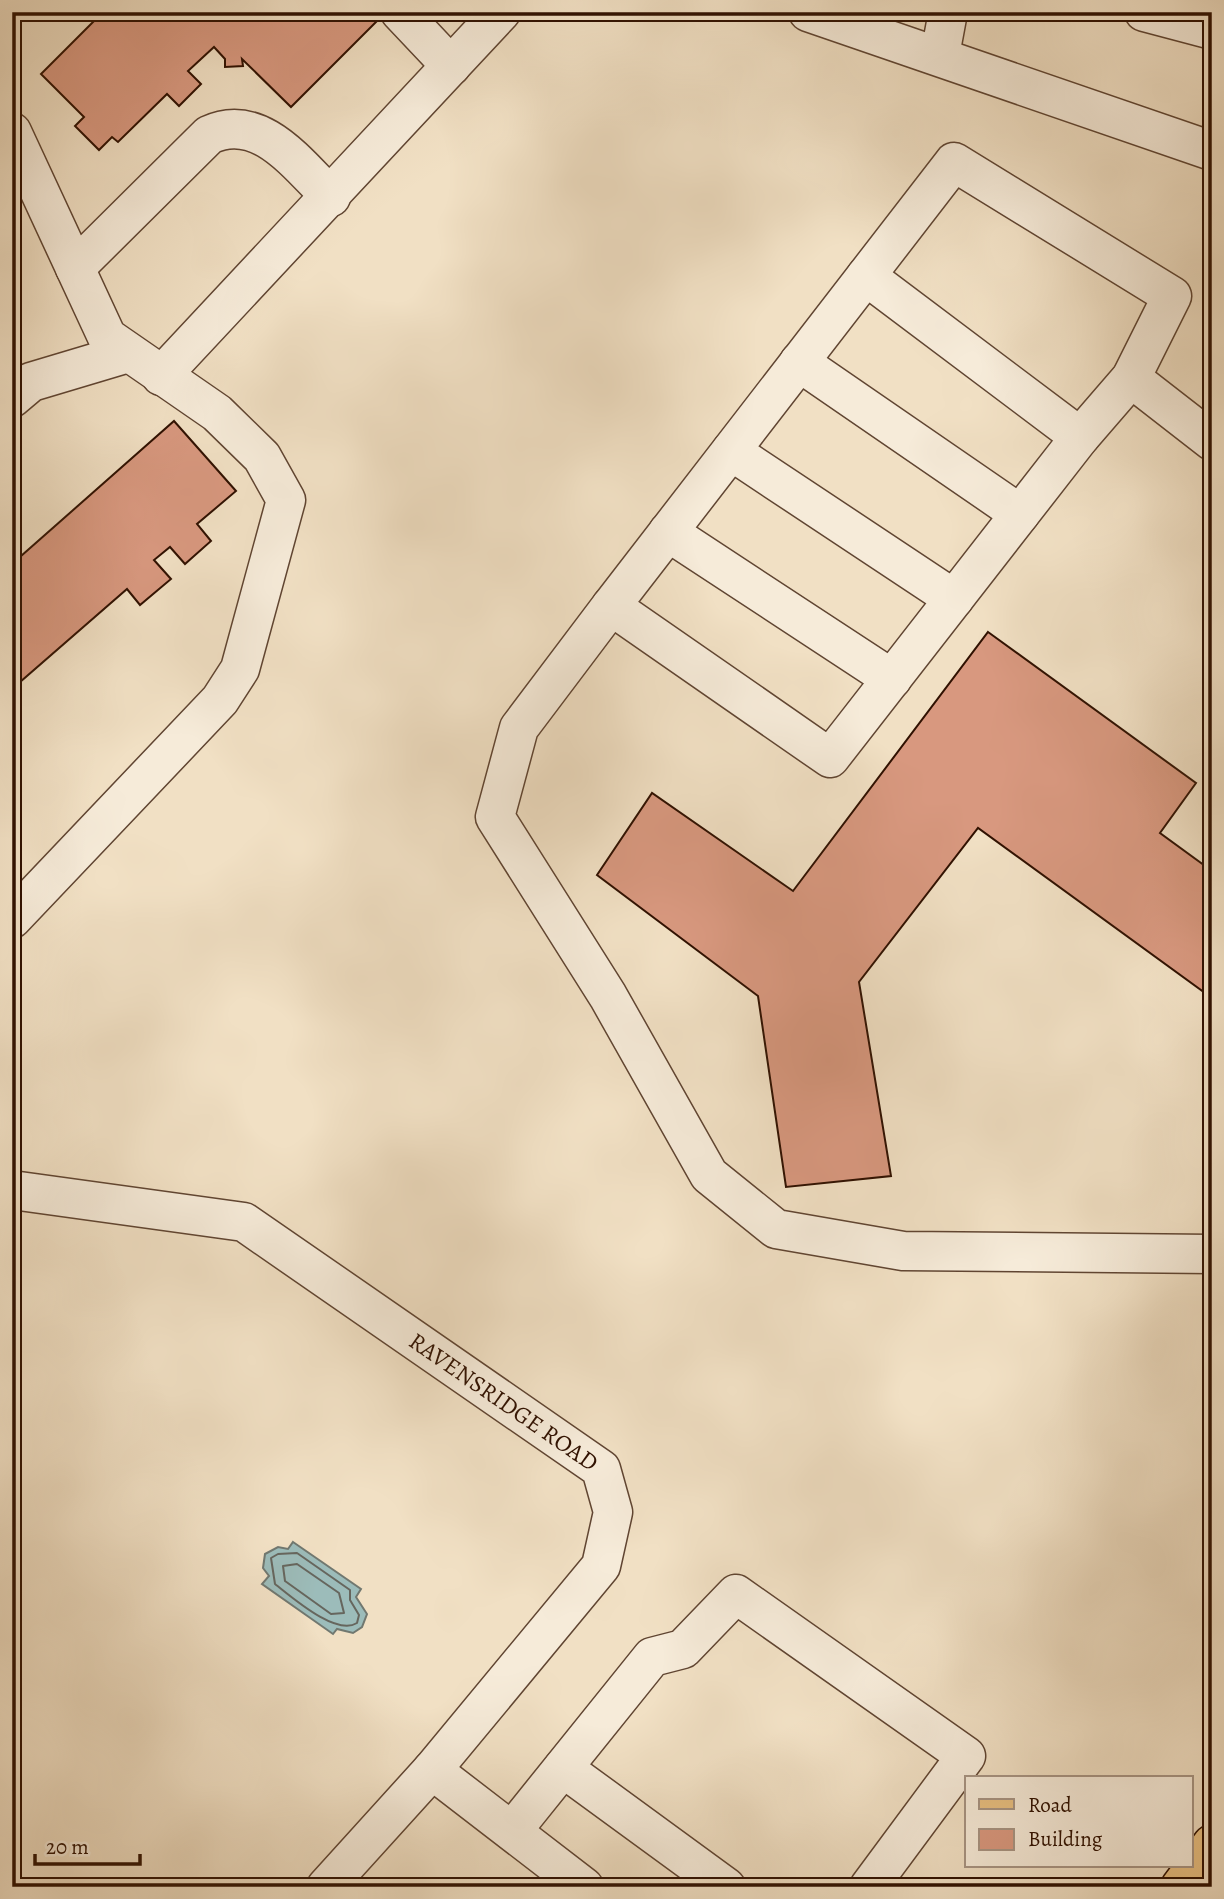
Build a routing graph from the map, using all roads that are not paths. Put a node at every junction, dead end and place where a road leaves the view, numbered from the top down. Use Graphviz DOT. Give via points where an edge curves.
graph roads {
  1 [pos="400,12"];
  2 [pos="501,12"];
  3 [pos="808,12"];
  4 [pos="948,12"];
  5 [pos="1144,12"];
  6 [pos="1212,30"];
  7 [pos="940,55"];
  8 [pos="451,66"];
  9 [pos="12,132"];
  10 [pos="1212,151"];
  11 [pos="331,197"];
  12 [pos="75,268"];
  13 [pos="866,276"];
  14 [pos="128,353"];
  15 [pos="799,362"];
  16 [pos="161,376"];
  17 [pos="1131,378"];
  18 [pos="12,398"];
  19 [pos="1080,437"];
  20 [pos="1212,441"];
  21 [pos="731,451"];
  22 [pos="1020,514"];
  23 [pos="668,533"];
  24 [pos="954,599"];
  25 [pos="611,606"];
  26 [pos="892,679"];
  27 [pos="12,919"];
  28 [pos="12,1190"];
  29 [pos="1212,1254"];
  30 [pos="563,1768"];
  31 [pos="432,1770"];
  32 [pos="512,1831"];
  33 [pos="1212,1844"];
  34 [pos="326,1887"];
  35 [pos="584,1887"];
  36 [pos="726,1887"];
  37 [pos="869,1887"];
  38 [pos="1180,1887"];
  1 -- 8 [label="street"];
  2 -- 8 [label="street"];
  3 -- 7 [label="street"];
  4 -- 7 [label="street"];
  5 -- 6 [label="street"];
  7 -- 10 [label="street"];
  8 -- 11 [label="street"];
  9 -- 12 [label="street"];
  11 -- 12 [label="street" via="269,137 223,128 209,135"];
  11 -- 16 [label="street"];
  12 -- 14 [label="street" via="107,337"];
  13 -- 15 [label="street"];
  13 -- 17 [label="street" via="954,162 1172,296"];
  13 -- 19 [label="street"];
  14 -- 16 [label="street"];
  14 -- 18 [label="street" via="31,382"];
  15 -- 21 [label="street"];
  15 -- 22 [label="street"];
  16 -- 27 [label="street" via="217,413 262,457 286,500 265,585 240,669 220,700"];
  17 -- 19 [label="street"];
  17 -- 20 [label="street"];
  19 -- 22 [label="street"];
  21 -- 23 [label="street"];
  21 -- 24 [label="street"];
  22 -- 24 [label="street"];
  23 -- 25 [label="street"];
  23 -- 26 [label="street"];
  24 -- 26 [label="street"];
  25 -- 26 [label="street" via="830,758"];
  25 -- 29 [label="street" via="519,728 495,817 608,996 709,1175 776,1229 903,1251"];
  28 -- 31 [label="street, RAVENSRIDGE ROAD" via="244,1222 601,1469 613,1512 601,1566"];
  30 -- 32 [label="street"];
  30 -- 36 [label="street"];
  30 -- 37 [label="street" via="652,1657 683,1649 736,1594 966,1756"];
  31 -- 32 [label="street"];
  31 -- 34 [label="street, RAVENSRIDGE ROAD"];
  32 -- 35 [label="street"];
  33 -- 38 [label="main road"];
}
